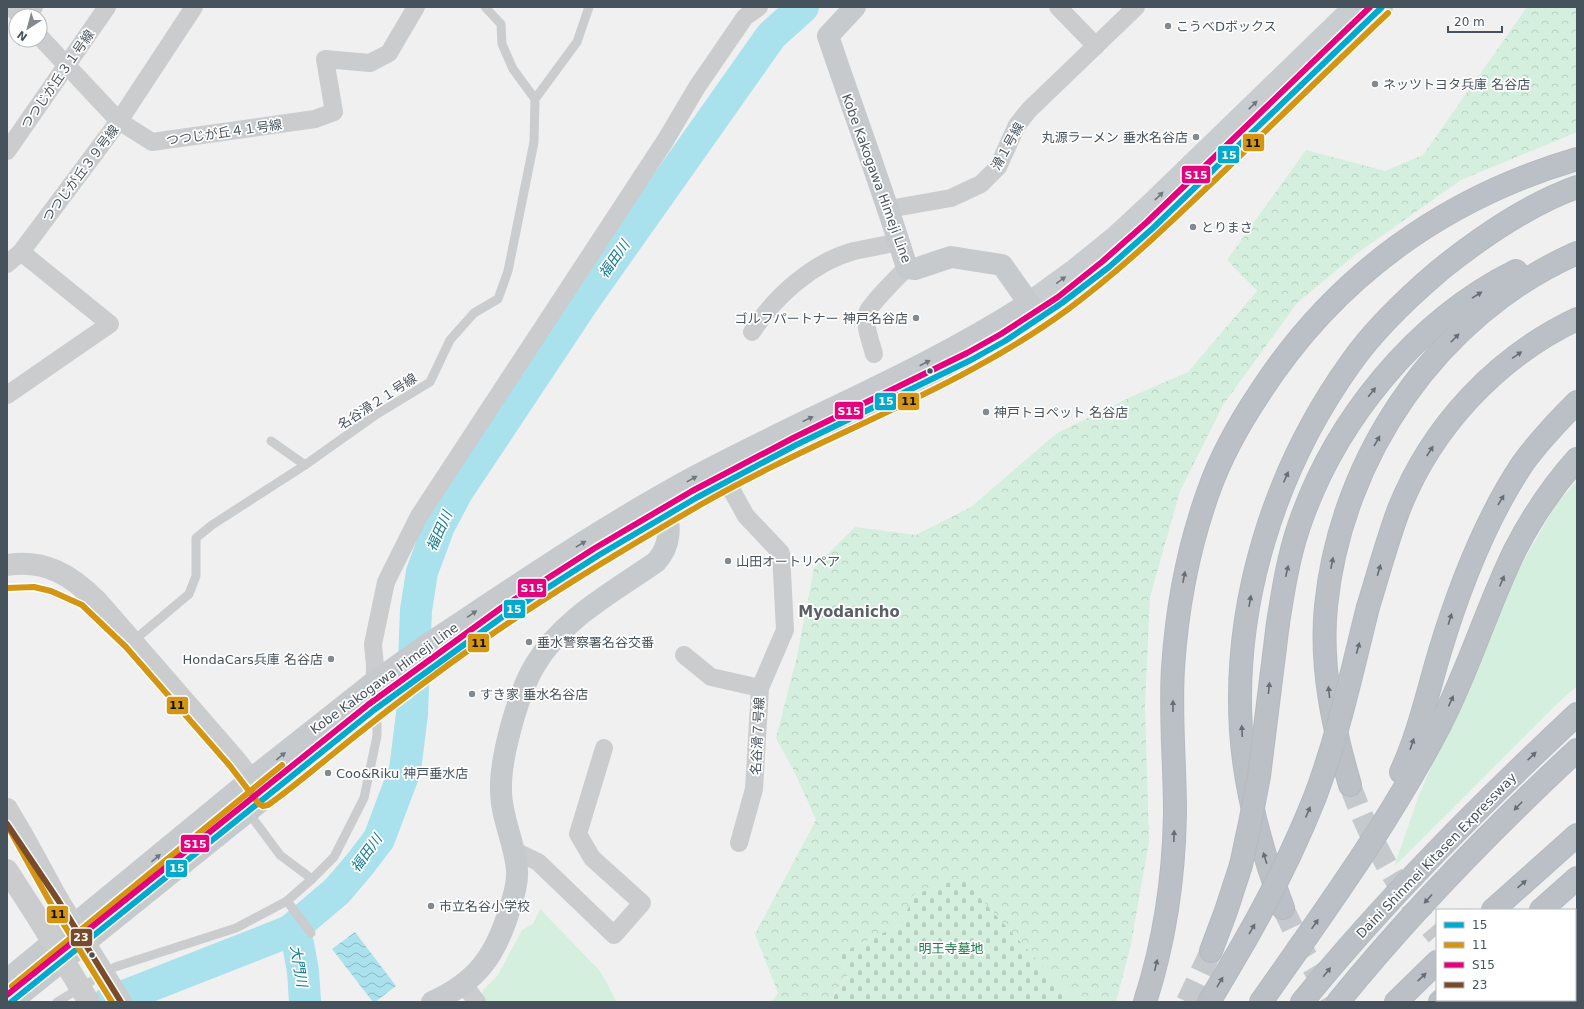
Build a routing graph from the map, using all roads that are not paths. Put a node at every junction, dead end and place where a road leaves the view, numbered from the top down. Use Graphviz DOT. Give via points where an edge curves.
graph roads {
  1 [pos="107,7"];
  2 [pos="194,7"];
  3 [pos="416,7"];
  4 [pos="485,7"];
  5 [pos="589,7"];
  6 [pos="759,7"];
  7 [pos="855,7"];
  8 [pos="1058,7"];
  9 [pos="1136,7"];
  10 [pos="1382,7"];
  11 [pos="1345,17"];
  12 [pos="48,45"];
  13 [pos="1096,46"];
  14 [pos="67,65"];
  15 [pos="535,99"];
  16 [pos="119,121"];
  17 [pos="7,151"];
  18 [pos="1577,159"];
  19 [pos="1577,187"];
  20 [pos="889,209"];
  21 [pos="900,242"];
  22 [pos="1577,245"];
  23 [pos="21,252"];
  24 [pos="1577,253"];
  25 [pos="7,264"];
  26 [pos="907,268"];
  27 [pos="1034,311"];
  28 [pos="1577,319"];
  29 [pos="752,332"];
  30 [pos="874,354"];
  31 [pos="7,395"];
  32 [pos="1577,402"];
  33 [pos="270,442"];
  34 [pos="1577,459"];
  35 [pos="305,465"];
  36 [pos="727,482"];
  37 [pos="663,507"];
  38 [pos="7,565"];
  39 [pos="7,580"];
  40 [pos="132,642"];
  41 [pos="684,655"];
  42 [pos="760,688"];
  43 [pos="374,710"];
  44 [pos="1577,714"];
  45 [pos="604,748"];
  46 [pos="1577,750"];
  47 [pos="250,780"];
  48 [pos="1350,785"];
  49 [pos="265,798"];
  50 [pos="7,809"];
  51 [pos="248,812"];
  52 [pos="7,824"];
  53 [pos="1577,835"];
  54 [pos="739,843"];
  55 [pos="514,850"];
  56 [pos="10,875"];
  57 [pos="1577,878"];
  58 [pos="312,879"];
  59 [pos="1346,880"];
  60 [pos="58,900"];
  61 [pos="287,901"];
  62 [pos="1283,908"];
  63 [pos="1494,909"];
  64 [pos="1542,909"];
  65 [pos="36,920"];
  66 [pos="311,933"];
  67 [pos="1211,951"];
  68 [pos="1436,963"];
  69 [pos="7,980"];
  70 [pos="464,985"];
  71 [pos="1401,997"];
  72 [pos="10,1002"];
  73 [pos="57,1002"];
  74 [pos="79,1002"];
  75 [pos="89,1002"];
  76 [pos="121,1002"];
  77 [pos="432,1002"];
  78 [pos="477,1002"];
  79 [pos="1145,1002"];
  80 [pos="1209,1002"];
  81 [pos="1261,1002"];
  82 [pos="1302,1002"];
  83 [pos="1338,1002"];
  1 -- 14 [label="street, つつじが丘３１号線"];
  2 -- 16 [label="street"];
  3 -- 16 [label="street, つつじが丘４１号線" via="389,53 370,63 325,59 334,112 315,119 152,142"];
  4 -- 15 [label="lane" via="500,24 504,50 513,69"];
  5 -- 15 [label="lane" via="577,42"];
  6 -- 43 [label="street" via="745,17 697,87 665,141 419,516 386,582 373,644"];
  7 -- 20 [label="main road, Kobe Kakogawa Himeji Line" via="828,36"];
  8 -- 13 [label="street"];
  9 -- 13 [label="street, 滑１号線"];
  10 -- 11 [label="main road"];
  11 -- 27 [label="main road" via="1169,213 1084,287"];
  12 -- 14 [label="street, つつじが丘３９号線"];
  13 -- 20 [label="street, 滑１号線" via="1029,110 1017,125 998,167 981,184 951,198"];
  14 -- 16 [label="street, つつじが丘３９号線"];
  14 -- 17 [label="street, つつじが丘３１号線"];
  15 -- 35 [label="lane, 名谷滑２１号線" via="534,142 508,271 498,299 474,313 450,340 430,382 374,416"];
  16 -- 23 [label="street, つつじが丘３９号線"];
  79 -- 18 [label="highway, one-way" via="1166,924 1172,872 1175,814 1173,671 1184,575 1209,489 1228,446 1279,363 1303,333 1366,270 1404,241 1487,192 1531,173"];
  62 -- 19 [label="highway, one-way" via="1260,841 1241,732 1241,679 1245,629 1259,558 1280,492 1299,447 1324,403 1350,363 1382,324 1451,261 1490,233 1531,208"];
  20 -- 21 [label="main road, Kobe Kakogawa Himeji Line"];
  21 -- 26 [label="main road, Kobe Kakogawa Himeji Line"];
  21 -- 29 [label="street" via="852,252 818,266 785,292 762,316"];
  67 -- 22 [label="highway, one-way, bridge" via="1226,911 1250,823 1286,574 1298,529 1316,484 1333,451 1361,406 1390,369 1461,304 1547,256"];
  23 -- 25 [label="street, つつじが丘３９号線"];
  23 -- 31 [label="street" via="110,324"];
  48 -- 24 [label="highway, one-way" via="1338,744 1329,698 1325,650 1326,606 1332,563 1343,519 1355,486 1387,423 1439,354 1471,322 1507,292"];
  26 -- 27 [label="main road, Kobe Kakogawa Himeji Line" via="915,269 951,257 1002,265"];
  26 -- 30 [label="street" via="868,311 866,322"];
  27 -- 36 [label="main road, Kobe Kakogawa Himeji Line" via="981,354"];
  37 -- 27 [label="main road, Kobe Kakogawa Himeji Line, one-way" via="766,440 984,331"];
  80 -- 28 [label="highway, one-way, bridge" via="1258,919 1315,796 1331,749 1368,607 1399,509 1420,466 1446,426 1476,391 1514,357 1558,328"];
  59 -- 32 [label="highway, one-way" via="1405,763 1456,600 1474,554 1498,506 1524,463 1556,423"];
  33 -- 35 [label="lane"];
  59 -- 34 [label="highway, one-way" via="1373,840 1440,724 1515,551 1534,515 1557,481"];
  35 -- 40 [label="lane, 名谷滑２１号線" via="196,538 196,576 189,594"];
  36 -- 37 [label="main road, Kobe Kakogawa Himeji Line" via="705,493"];
  36 -- 42 [label="street, 名谷滑７号線" via="746,516 780,553 785,630"];
  37 -- 43 [label="main road, Kobe Kakogawa Himeji Line" via="624,540 505,616"];
  47 -- 37 [label="main road, Kobe Kakogawa Himeji Line, one-way, bridge" via="370,685 428,644 559,558"];
  37 -- 55 [label="main road" via="668,541 663,554 656,562 566,627 544,652 529,675 509,736 501,789 503,813"];
  38 -- 40 [label="street" via="28,564 47,567 64,574 82,586"];
  39 -- 40 [label="street" via="35,578 70,590 86,598"];
  40 -- 47 [label="street"];
  41 -- 42 [label="street" via="711,677"];
  42 -- 54 [label="street, 名谷滑７号線" via="754,789"];
  43 -- 49 [label="main road, Kobe Kakogawa Himeji Line"];
  43 -- 58 [label="lane" via="377,736 364,798 334,857"];
  82 -- 44 [label="highway, Daini Shinmei Kitasen Expressway, one-way" via="1421,867"];
  45 -- 55 [label="street" via="578,834 592,858 642,903 614,935 538,862"];
  46 -- 83 [label="highway, Daini Shinmei Kitasen Expressway, one-way" via="1444,882"];
  47 -- 49 [label="street"];
  69 -- 47 [label="main road, Kobe Kakogawa Himeji Line, one-way"];
  49 -- 51 [label="main road, Kobe Kakogawa Himeji Line"];
  50 -- 60 [label="street"];
  51 -- 58 [label="lane" via="280,856"];
  51 -- 72 [label="main road, Kobe Kakogawa Himeji Line"];
  52 -- 60 [label="street"];
  63 -- 53 [label="highway, one-way"];
  55 -- 70 [label="main road" via="517,878 507,918 488,960"];
  56 -- 65 [label="street"];
  57 -- 64 [label="highway"];
  58 -- 61 [label="lane"];
  81 -- 59 [label="highway, one-way"];
  60 -- 76 [label="street, bridge"];
  61 -- 66 [label="lane"];
  61 -- 73 [label="lane" via="236,928 115,967"];
  65 -- 74 [label="street"];
  65 -- 75 [label="street, bridge"];
  71 -- 68 [label="highway, one-way"];
  70 -- 77 [label="main road"];
  70 -- 78 [label="street"];
}
